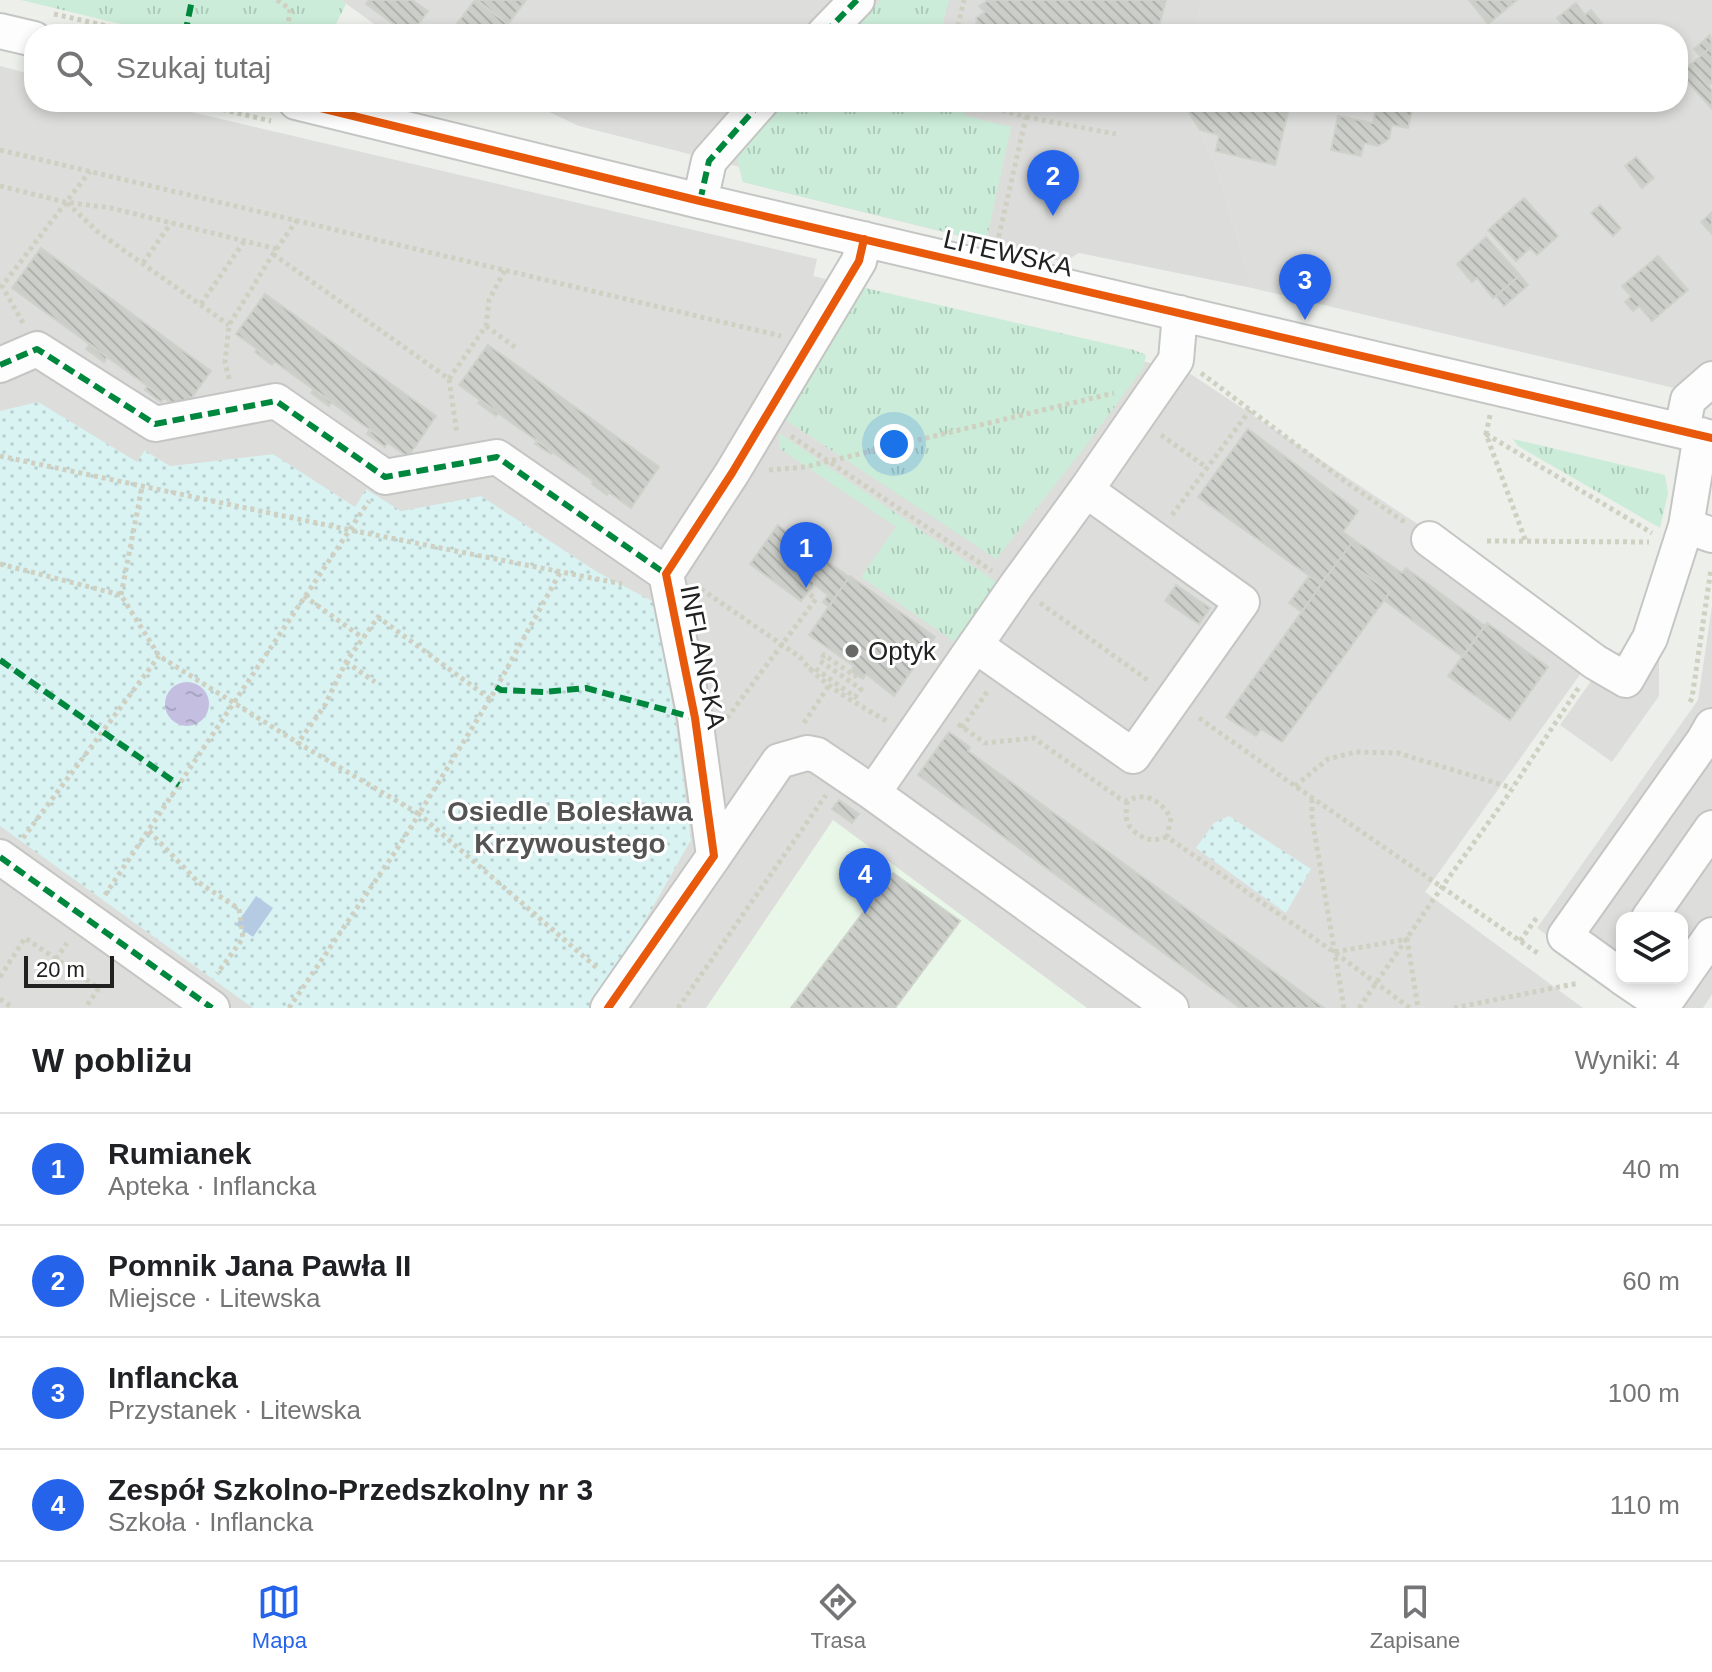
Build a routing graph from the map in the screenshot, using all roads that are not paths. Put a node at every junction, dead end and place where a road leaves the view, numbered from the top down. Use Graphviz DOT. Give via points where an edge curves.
graph roads {
  1 [pos="857,0"];
  2 [pos="834,24"];
  3 [pos="24,27"];
  4 [pos="0,31"];
  5 [pos="337,112"];
  6 [pos="752,112"];
  7 [pos="700,201"];
  8 [pos="864,239"];
  9 [pos="1180,313"];
  10 [pos="0,365"];
  11 [pos="1712,379"];
  12 [pos="1698,435"];
  13 [pos="1086,490"];
  14 [pos="1699,531"];
  15 [pos="1429,539"];
  16 [pos="668,580"];
  17 [pos="975,645"];
  18 [pos="1698,718"];
  19 [pos="873,793"];
  20 [pos="1712,828"];
  21 [pos="714,856"];
  22 [pos="2,858"];
  23 [pos="1653,912"];
  24 [pos="1712,935"];
  25 [pos="1616,968"];
  26 [pos="1688,969"];
  27 [pos="1636,984"];
  28 [pos="1678,984"];
  29 [pos="211,996"];
  30 [pos="608,1008"];
  31 [pos="1171,1008"];
  1 -- 2 [label="street"];
  3 -- 4 [label="street"];
  5 -- 7 [label="street, LITEWSKA"];
  6 -- 7 [label="street" via="709,161"];
  7 -- 8 [label="street, LITEWSKA"];
  8 -- 9 [label="street, LITEWSKA"];
  8 -- 16 [label="street, INFLANCKA" via="859,261"];
  9 -- 12 [label="street, LITEWSKA"];
  9 -- 13 [label="street" via="1176,360"];
  10 -- 16 [label="street" via="37,349 155,424 276,401 385,477 497,457"];
  11 -- 12 [label="street" via="1688,400"];
  12 -- 14 [label="street"];
  13 -- 17 [label="street"];
  13 -- 17 [label="street" via="1242,602 1133,756"];
  14 -- 15 [label="street" via="1626,680"];
  16 -- 21 [label="street, INFLANCKA"];
  17 -- 19 [label="street"];
  18 -- 25 [label="street" via="1704,740 1565,936"];
  19 -- 21 [label="street" via="817,755 779,761"];
  19 -- 31 [label="street"];
  20 -- 23 [label="street"];
  21 -- 30 [label="street"];
  22 -- 29 [label="street"];
  24 -- 26 [label="street"];
  27 -- 28 [label="street" via="1663,1005"];
}
